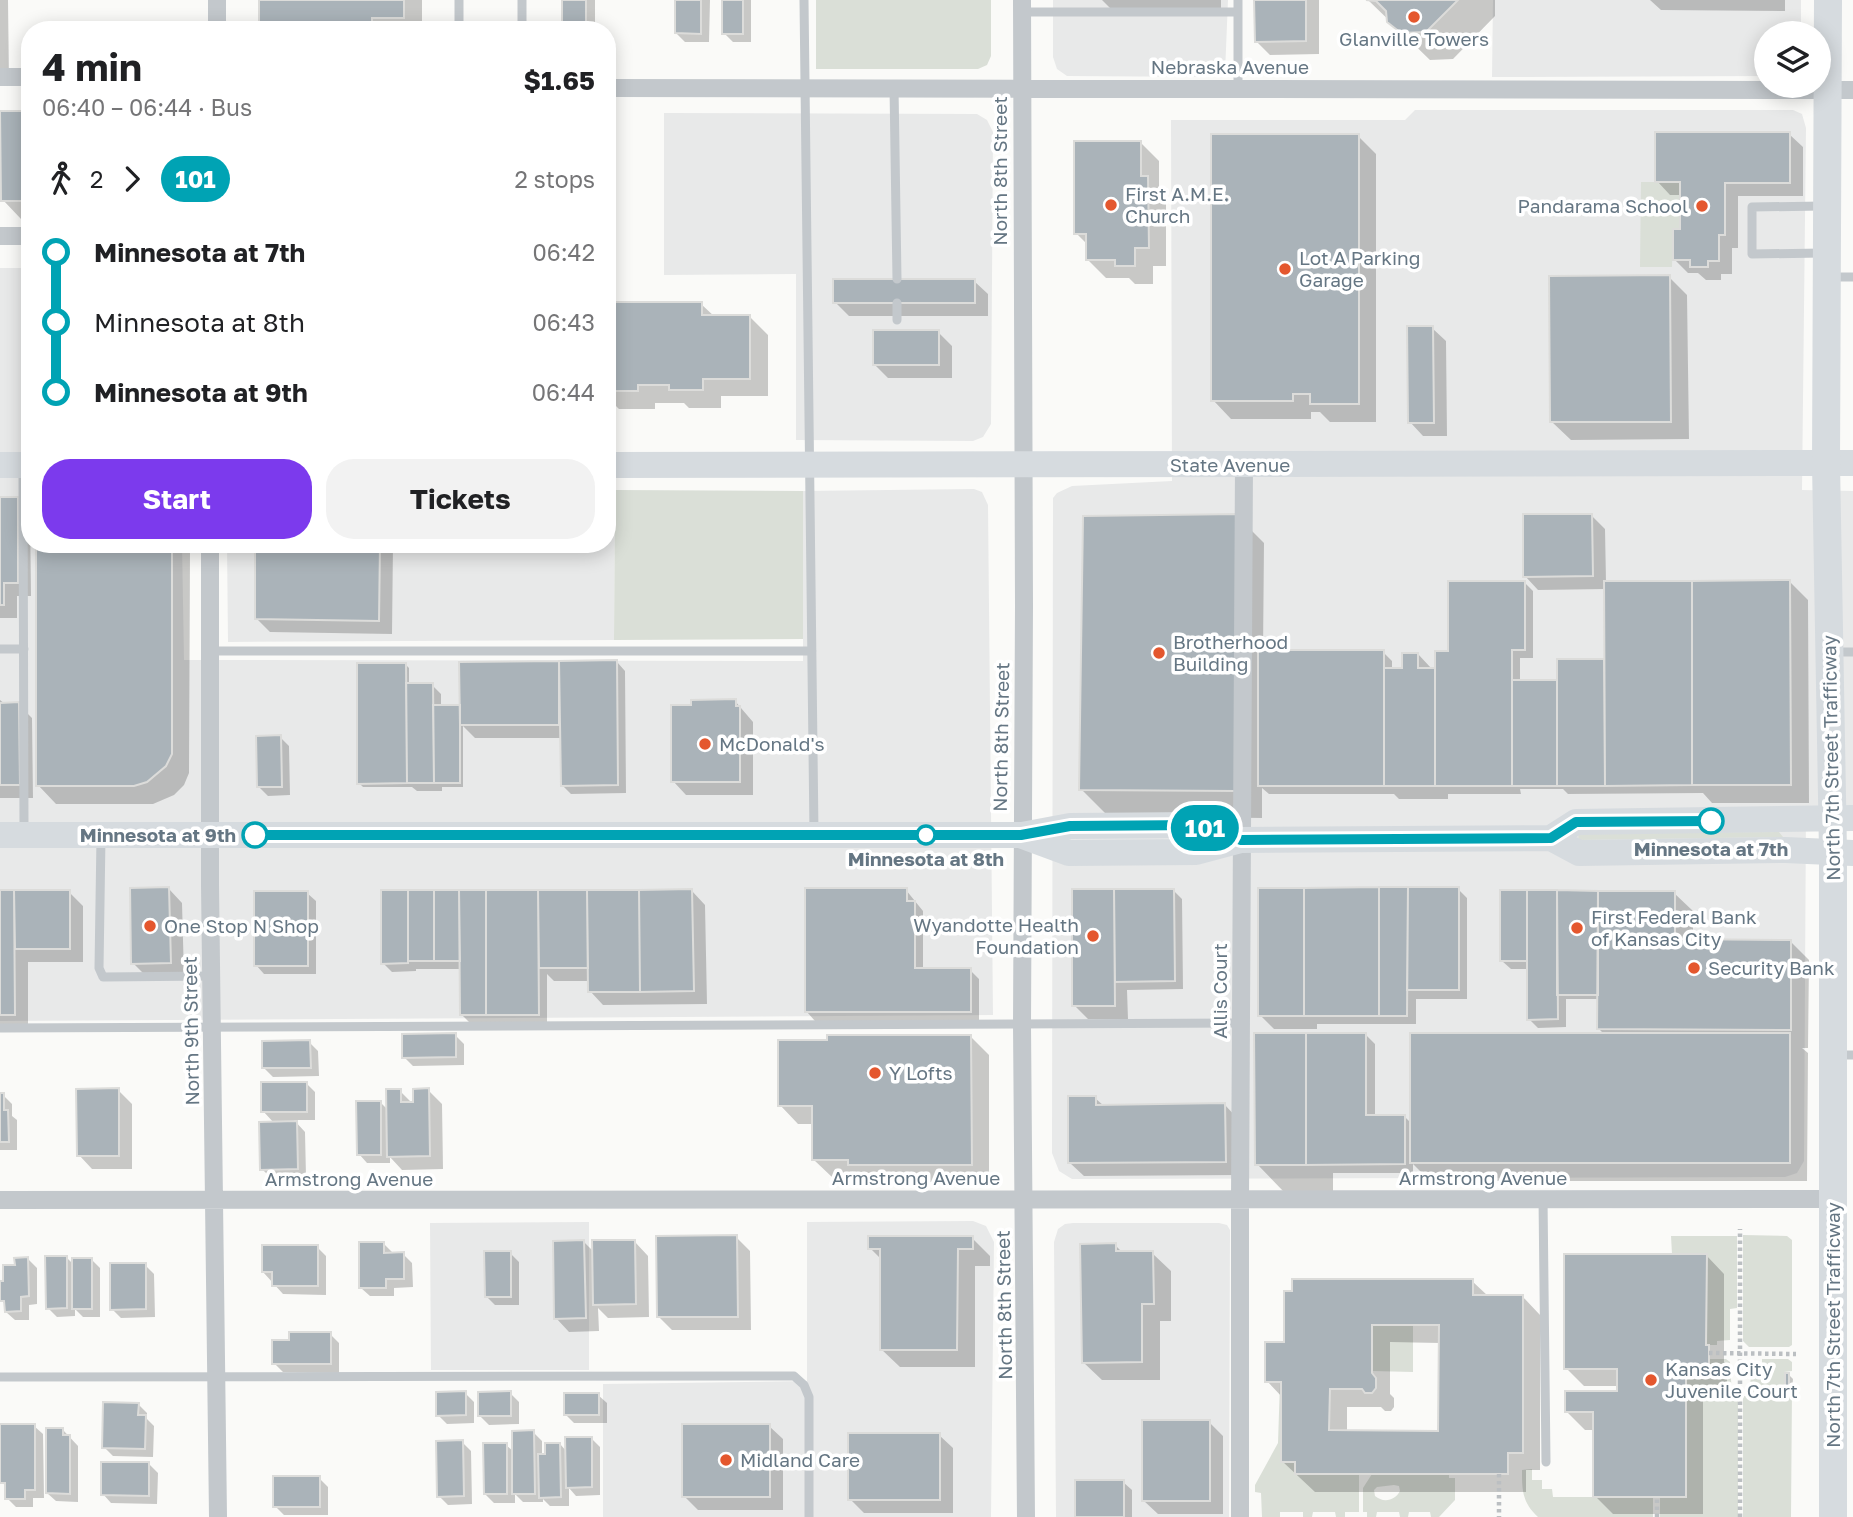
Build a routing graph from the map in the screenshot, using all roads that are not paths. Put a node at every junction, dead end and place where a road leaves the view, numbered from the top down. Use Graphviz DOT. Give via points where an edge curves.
graph roads {
  1 [pos="217,0"];
  2 [pos="459,0"];
  3 [pos="522,0"];
  4 [pos="804,0"];
  5 [pos="1238,0"];
  6 [pos="1828,0"];
  7 [pos="1022,6"];
  8 [pos="1238,12"];
  9 [pos="217,21"];
  10 [pos="459,21"];
  11 [pos="522,21"];
  12 [pos="0,77"];
  13 [pos="21,77"];
  14 [pos="616,88"];
  15 [pos="805,88"];
  16 [pos="894,88"];
  17 [pos="1238,88"];
  18 [pos="1020,89"];
  19 [pos="1841,90"];
  20 [pos="1828,206"];
  21 [pos="0,236"];
  22 [pos="21,236"];
  23 [pos="1836,269"];
  24 [pos="897,279"];
  25 [pos="897,303"];
  26 [pos="897,320"];
  27 [pos="1839,463"];
  28 [pos="18,465"];
  29 [pos="616,465"];
  30 [pos="810,465"];
  31 [pos="1244,465"];
  32 [pos="1023,466"];
  33 [pos="210,553"];
  34 [pos="0,649"];
  35 [pos="24,649"];
  36 [pos="211,651"];
  37 [pos="812,651"];
  38 [pos="1841,652"];
  39 [pos="1843,818"];
  40 [pos="12,835"];
  41 [pos="101,835"];
  42 [pos="210,835"];
  43 [pos="814,835"];
  44 [pos="1021,835"];
  45 [pos="1551,838"];
  46 [pos="1241,840"];
  47 [pos="1843,853"];
  48 [pos="212,976"];
  49 [pos="1240,1023"];
  50 [pos="1021,1025"];
  51 [pos="0,1028"];
  52 [pos="213,1028"];
  53 [pos="1843,1055"];
  54 [pos="1024,1198"];
  55 [pos="1543,1198"];
  56 [pos="1240,1199"];
  57 [pos="1833,1199"];
  58 [pos="0,1200"];
  59 [pos="214,1200"];
  60 [pos="0,1377"];
  61 [pos="218,1378"];
  62 [pos="1546,1462"];
  63 [pos="218,1517"];
  64 [pos="809,1517"];
  65 [pos="1026,1517"];
  66 [pos="1240,1517"];
  67 [pos="1833,1517"];
  1 -- 9 [label="street"];
  2 -- 10 [label="lane"];
  3 -- 11 [label="lane"];
  4 -- 15 [label="lane"];
  5 -- 8 [label="lane"];
  6 -- 19 [label="main road, North 7th Street Trafficway"];
  7 -- 8 [label="lane"];
  7 -- 18 [label="street, North 8th Street"];
  8 -- 17 [label="lane"];
  12 -- 13 [label="street"];
  14 -- 15 [label="street, Nebraska Avenue"];
  15 -- 16 [label="street, Nebraska Avenue"];
  15 -- 30 [label="lane"];
  16 -- 18 [label="street, Nebraska Avenue"];
  16 -- 24 [label="lane"];
  17 -- 18 [label="street, Nebraska Avenue"];
  17 -- 19 [label="street, Nebraska Avenue"];
  18 -- 32 [label="street, North 8th Street"];
  19 -- 20 [label="main road, North 7th Street Trafficway"];
  20 -- 23 [label="main road, North 7th Street Trafficway"];
  20 -- 23 [label="lane" via="1752,206 1752,254"];
  21 -- 22 [label="street"];
  23 -- 27 [label="main road, North 7th Street Trafficway"];
  25 -- 26 [label="lane"];
  27 -- 31 [label="main road, State Avenue"];
  27 -- 38 [label="main road, North 7th Street Trafficway"];
  28 -- 35 [label="lane"];
  29 -- 30 [label="main road, State Avenue"];
  30 -- 32 [label="main road, State Avenue"];
  30 -- 37 [label="lane"];
  31 -- 32 [label="main road, State Avenue"];
  31 -- 46 [label="street, Allis Court"];
  32 -- 44 [label="street, North 8th Street"];
  33 -- 36 [label="street, North 9th Street"];
  34 -- 35 [label="lane"];
  35 -- 40 [label="lane"];
  36 -- 37 [label="lane"];
  36 -- 42 [label="street, North 9th Street"];
  37 -- 43 [label="lane"];
  38 -- 39 [label="main road, North 7th Street Trafficway"];
  39 -- 45 [label="main road" via="1576,822"];
  39 -- 47 [label="main road, North 7th Street Trafficway"];
  40 -- 41 [label="main road"];
  41 -- 42 [label="main road"];
  41 -- 48 [label="lane" via="99,968 103,977"];
  42 -- 43 [label="main road"];
  42 -- 48 [label="street, North 9th Street"];
  43 -- 44 [label="main road"];
  44 -- 46 [label="main road" via="1070,826 1198,825"];
  44 -- 50 [label="street, North 8th Street"];
  45 -- 46 [label="main road"];
  45 -- 47 [label="main road" via="1579,853"];
  46 -- 49 [label="street, Allis Court"];
  47 -- 53 [label="main road, North 7th Street Trafficway"];
  48 -- 52 [label="street, North 9th Street"];
  49 -- 50 [label="lane"];
  49 -- 56 [label="street, Allis Court"];
  50 -- 52 [label="lane"];
  50 -- 54 [label="street, North 8th Street"];
  51 -- 52 [label="lane"];
  52 -- 59 [label="street, North 9th Street"];
  53 -- 57 [label="main road, North 7th Street Trafficway"];
  54 -- 56 [label="street, Armstrong Avenue"];
  54 -- 59 [label="street, Armstrong Avenue"];
  54 -- 65 [label="street, North 8th Street"];
  55 -- 56 [label="street, Armstrong Avenue"];
  55 -- 57 [label="street, Armstrong Avenue"];
  55 -- 62 [label="lane"];
  56 -- 66 [label="street, Allis Court"];
  57 -- 67 [label="main road, North 7th Street Trafficway"];
  58 -- 59 [label="street, Armstrong Avenue"];
  59 -- 61 [label="street, North 9th Street"];
  60 -- 61 [label="lane"];
  61 -- 63 [label="street, North 9th Street"];
  61 -- 64 [label="lane" via="794,1376 809,1397"];
}
